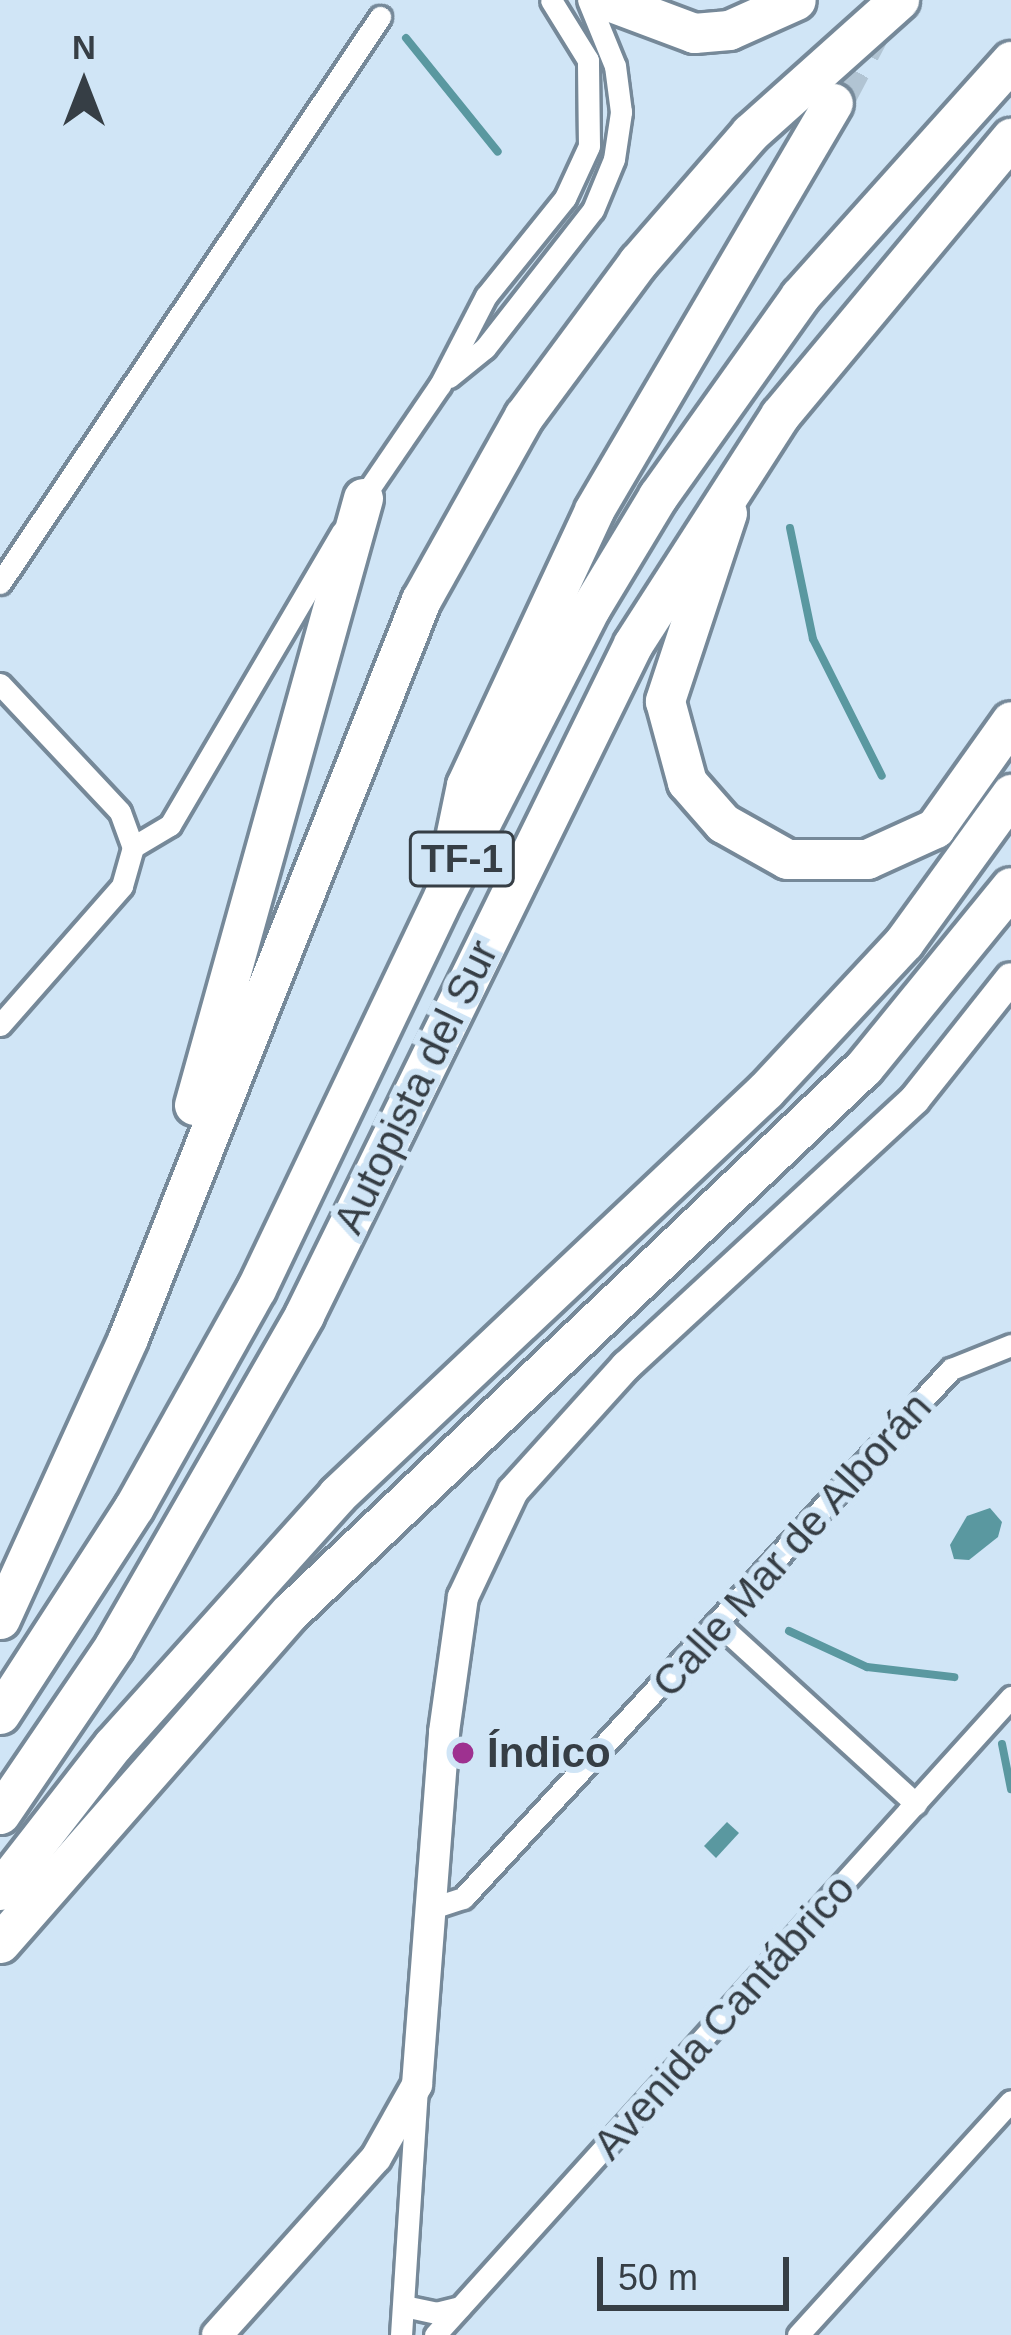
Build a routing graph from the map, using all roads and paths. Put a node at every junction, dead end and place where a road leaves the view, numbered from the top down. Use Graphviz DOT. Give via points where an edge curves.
graph roads {
  1 [pos="551,0"];
  2 [pos="589,0"];
  3 [pos="606,0"];
  4 [pos="796,0"];
  5 [pos="899,0"];
  6 [pos="380,17"];
  7 [pos="1011,62"];
  8 [pos="833,104"];
  9 [pos="1011,138"];
  10 [pos="440,386"];
  11 [pos="735,479"];
  12 [pos="363,498"];
  13 [pos="0,583"];
  14 [pos="0,683"];
  15 [pos="1011,721"];
  16 [pos="1011,794"];
  17 [pos="133,847"];
  18 [pos="1011,887"];
  19 [pos="444,895"];
  20 [pos="1011,978"];
  21 [pos="0,1025"];
  22 [pos="128,1338"];
  23 [pos="1011,1345"];
  24 [pos="0,1618"];
  25 [pos="721,1626"];
  26 [pos="1011,1697"];
  27 [pos="0,1714"];
  28 [pos="916,1804"];
  29 [pos="0,1814"];
  30 [pos="0,1890"];
  31 [pos="429,1909"];
  32 [pos="0,1943"];
  33 [pos="417,2085"];
  34 [pos="1011,2101"];
  35 [pos="367,2169"];
  36 [pos="411,2194"];
  37 [pos="404,2306"];
  38 [pos="460,2306"];
  39 [pos="217,2335"];
  40 [pos="401,2335"];
  41 [pos="435,2335"];
  42 [pos="799,2335"];
  1 -- 10 [label="street" via="588,60 589,146 565,198 487,296"];
  2 -- 10 [label="street" via="615,66 621,112 607,176 593,210 485,348"];
  3 -- 4 [label="highway" via="694,33 729,30"];
  5 -- 22 [label="highway" via="750,133 638,262 524,416 421,600"];
  6 -- 13 [label="street"];
  7 -- 19 [label="highway, Autopista del Sur / TF-1" via="814,279 658,496 591,607"];
  8 -- 19 [label="highway" via="594,510 466,785"];
  9 -- 11 [label="highway, Autopista del Sur / TF-1" via="921,237"];
  10 -- 12 [label="street"];
  11 -- 15 [label="highway" via="713,573 674,655 665,701 687,782 723,823 787,859 867,859 935,828"];
  11 -- 29 [label="highway, Autopista del Sur / TF-1" via="569,762 392,1143 208,1491"];
  12 -- 17 [label="street" via="170,825"];
  12 -- 22 [label="highway"];
  14 -- 17 [label="street" via="120,812"];
  16 -- 30 [label="highway" via="904,942 766,1090 337,1495 113,1745"];
  17 -- 21 [label="street" via="122,886"];
  18 -- 32 [label="highway" via="864,1067 290,1612"];
  19 -- 27 [label="highway, Autopista del Sur / TF-1" via="256,1288 134,1507"];
  20 -- 31 [label="street" via="915,1099 626,1366 513,1491 463,1598"];
  22 -- 24 [label="highway"];
  23 -- 25 [label="street, Calle Mar de Alborán" via="951,1369"];
  25 -- 28 [label="street"];
  25 -- 31 [label="street, Calle Mar de Alborán" via="463,1898"];
  26 -- 28 [label="street, Avenida Cantábrico"];
  28 -- 38 [label="street, Avenida Cantábrico"];
  31 -- 33 [label="street"];
  33 -- 35 [label="street" via="404,2120"];
  33 -- 36 [label="street"];
  34 -- 42 [label="street"];
  35 -- 36 [label="street"];
  35 -- 39 [label="street"];
  36 -- 37 [label="street"];
  37 -- 38 [label="street" via="436,2313"];
  37 -- 40 [label="street"];
  38 -- 41 [label="street, Avenida Cantábrico"];
}
